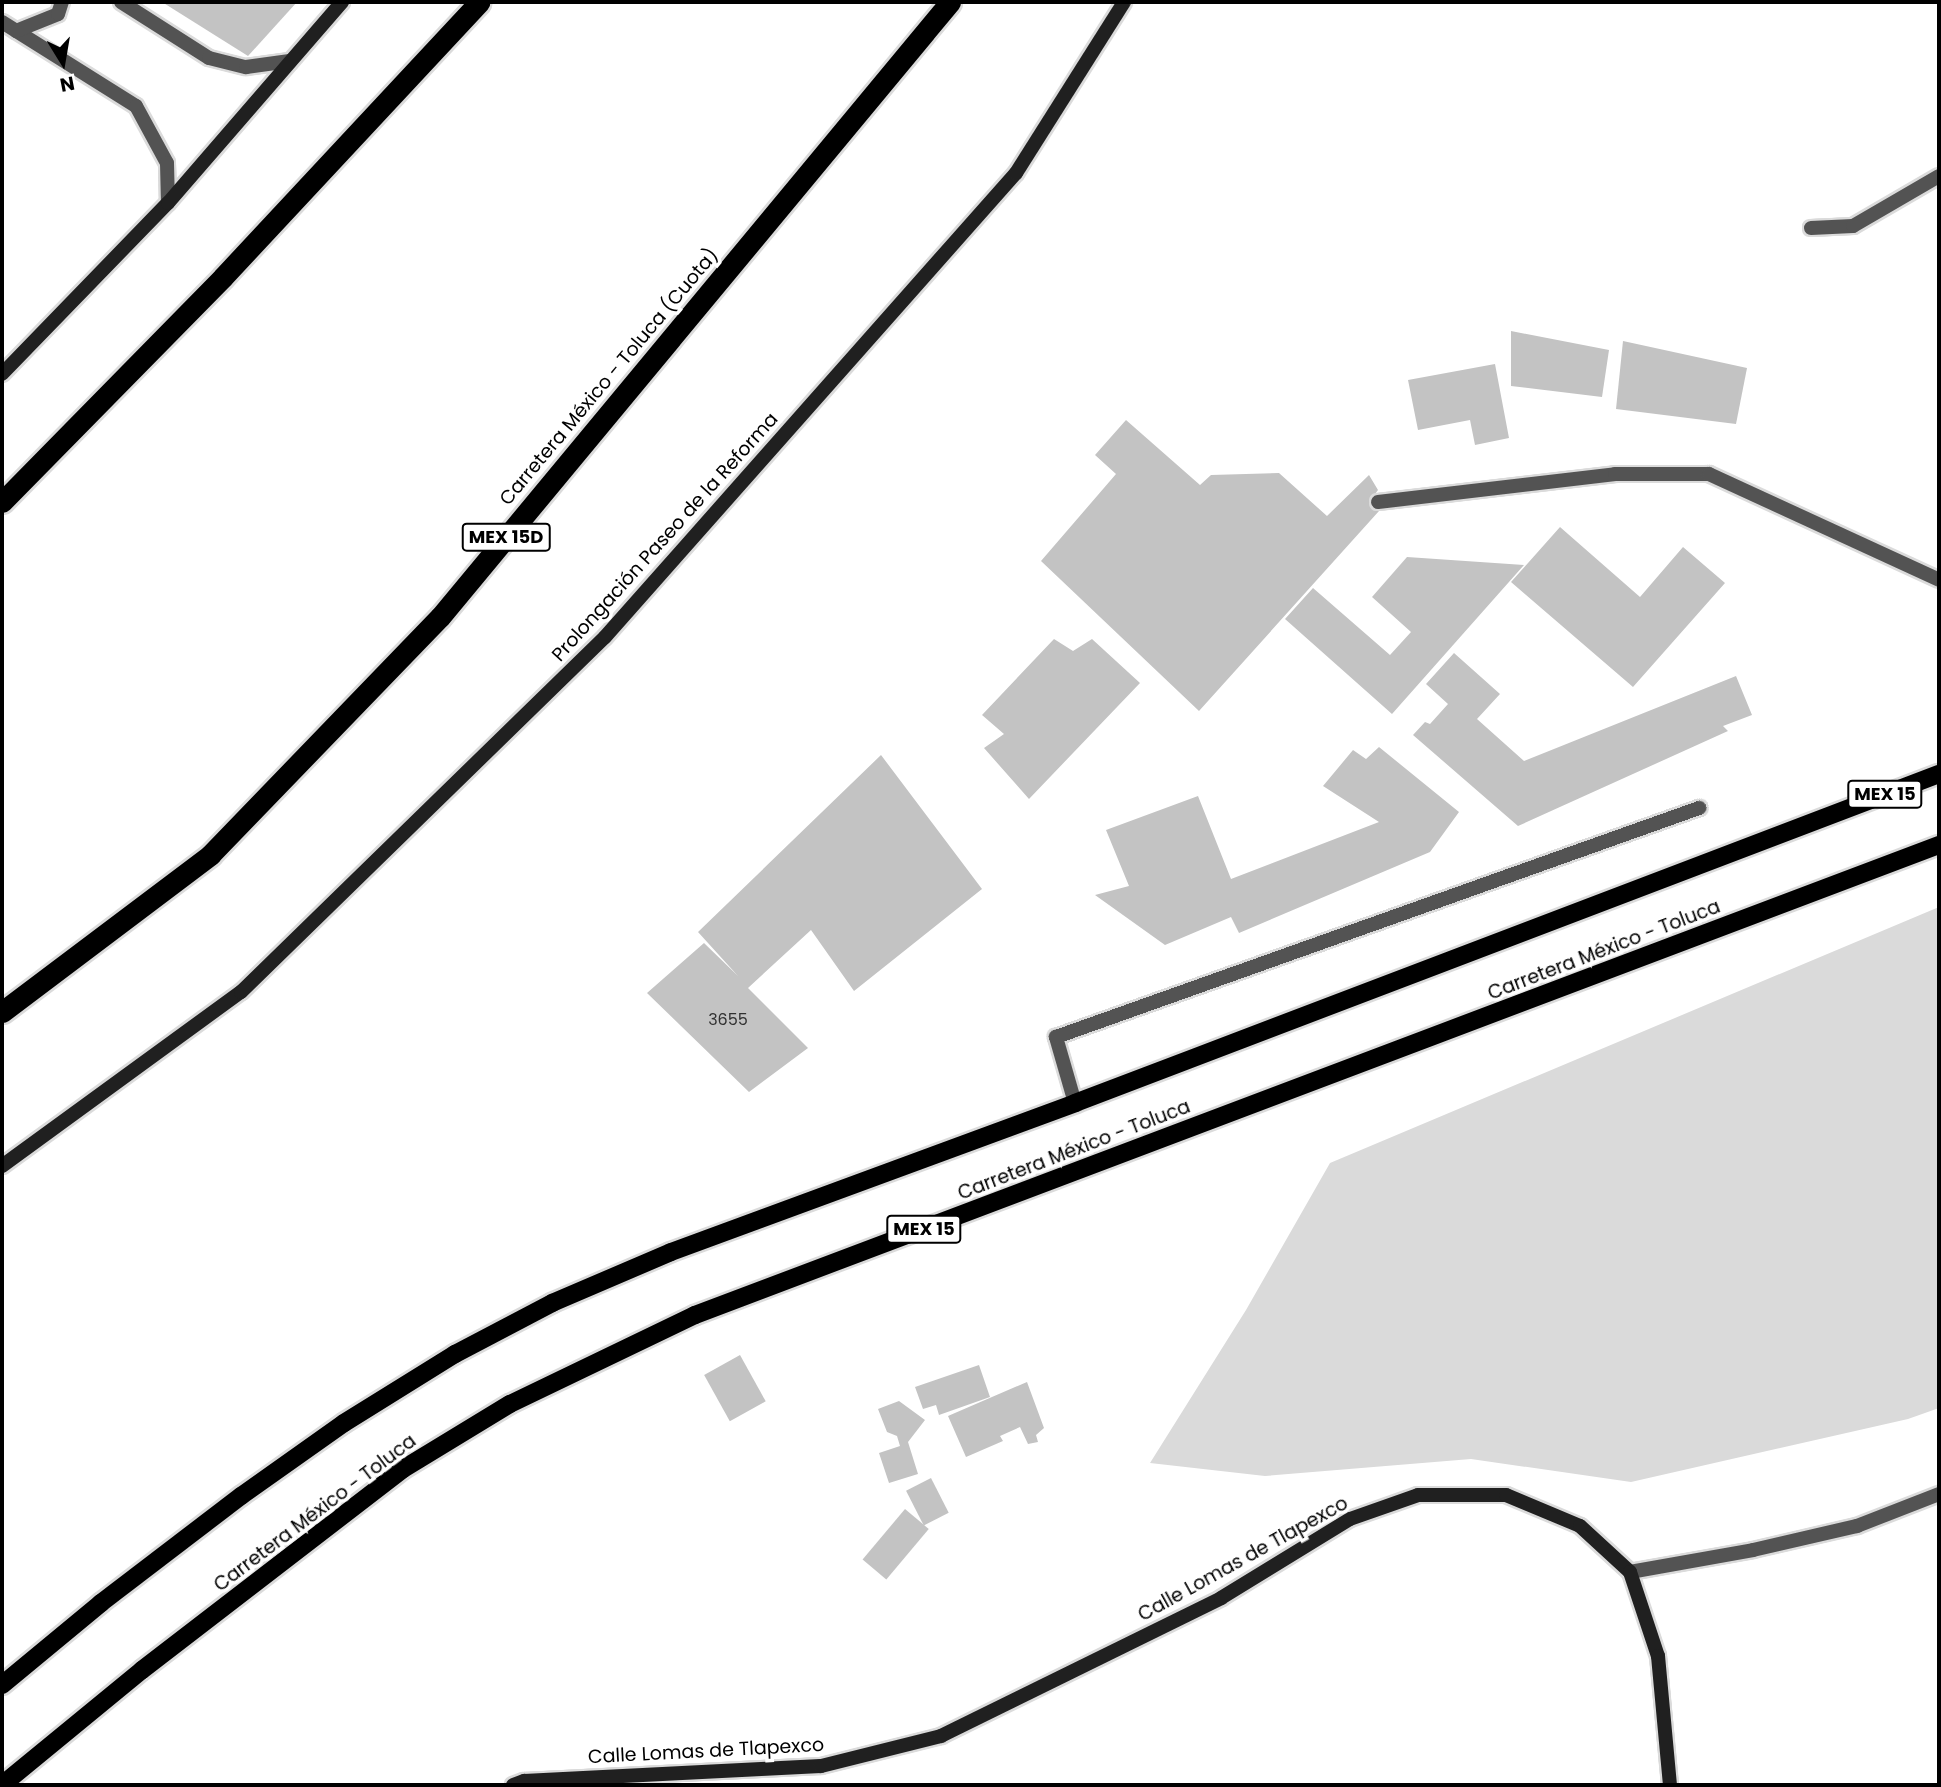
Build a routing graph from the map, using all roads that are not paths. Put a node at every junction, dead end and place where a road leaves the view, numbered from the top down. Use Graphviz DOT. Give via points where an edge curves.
graph roads {
  1 [pos="62,2"];
  2 [pos="121,2"];
  3 [pos="342,2"];
  4 [pos="479,2"];
  5 [pos="950,2"];
  6 [pos="1124,2"];
  7 [pos="2,22"];
  8 [pos="16,31"];
  9 [pos="290,61"];
  10 [pos="1939,176"];
  11 [pos="168,203"];
  12 [pos="1811,228"];
  13 [pos="2,374"];
  14 [pos="2,502"];
  15 [pos="1378,502"];
  16 [pos="1939,580"];
  17 [pos="1939,774"];
  18 [pos="1699,808"];
  19 [pos="1939,845"];
  20 [pos="2,1012"];
  21 [pos="1075,1103"];
  22 [pos="2,1166"];
  23 [pos="1939,1494"];
  24 [pos="1630,1572"];
  25 [pos="2,1685"];
  26 [pos="2,1785"];
  27 [pos="513,1785"];
  28 [pos="1670,1785"];
  1 -- 8 [label="street" via="58,14"];
  2 -- 9 [label="street" via="209,58 246,67"];
  3 -- 9 [label="main road"];
  4 -- 14 [label="highway" via="223,277"];
  5 -- 20 [label="highway, Carretera México - Toluca (Cuota) / MEX 15D" via="440,617 210,855"];
  6 -- 22 [label="main road, Prolongación Paseo de la Reforma" via="1016,173 605,637 241,992"];
  7 -- 8 [label="street"];
  8 -- 11 [label="street" via="136,107 167,163"];
  9 -- 11 [label="main road"];
  10 -- 12 [label="street" via="1853,226"];
  11 -- 13 [label="main road"];
  15 -- 16 [label="street" via="1615,474 1709,474"];
  17 -- 21 [label="main road, MEX 15"];
  18 -- 21 [label="street" via="1056,1037"];
  19 -- 26 [label="main road, Carretera México - Toluca / MEX 15" via="695,1315 510,1404 403,1469 152,1662"];
  21 -- 25 [label="main road, MEX 15" via="671,1252 552,1303 455,1354 344,1423 241,1496"];
  23 -- 24 [label="street" via="1857,1526"];
  24 -- 27 [label="main road, Calle Lomas de Tlapexco" via="1580,1527 1506,1495 1418,1495 1350,1519 1221,1598 941,1735 821,1766"];
  24 -- 28 [label="main road" via="1658,1656"];
}
